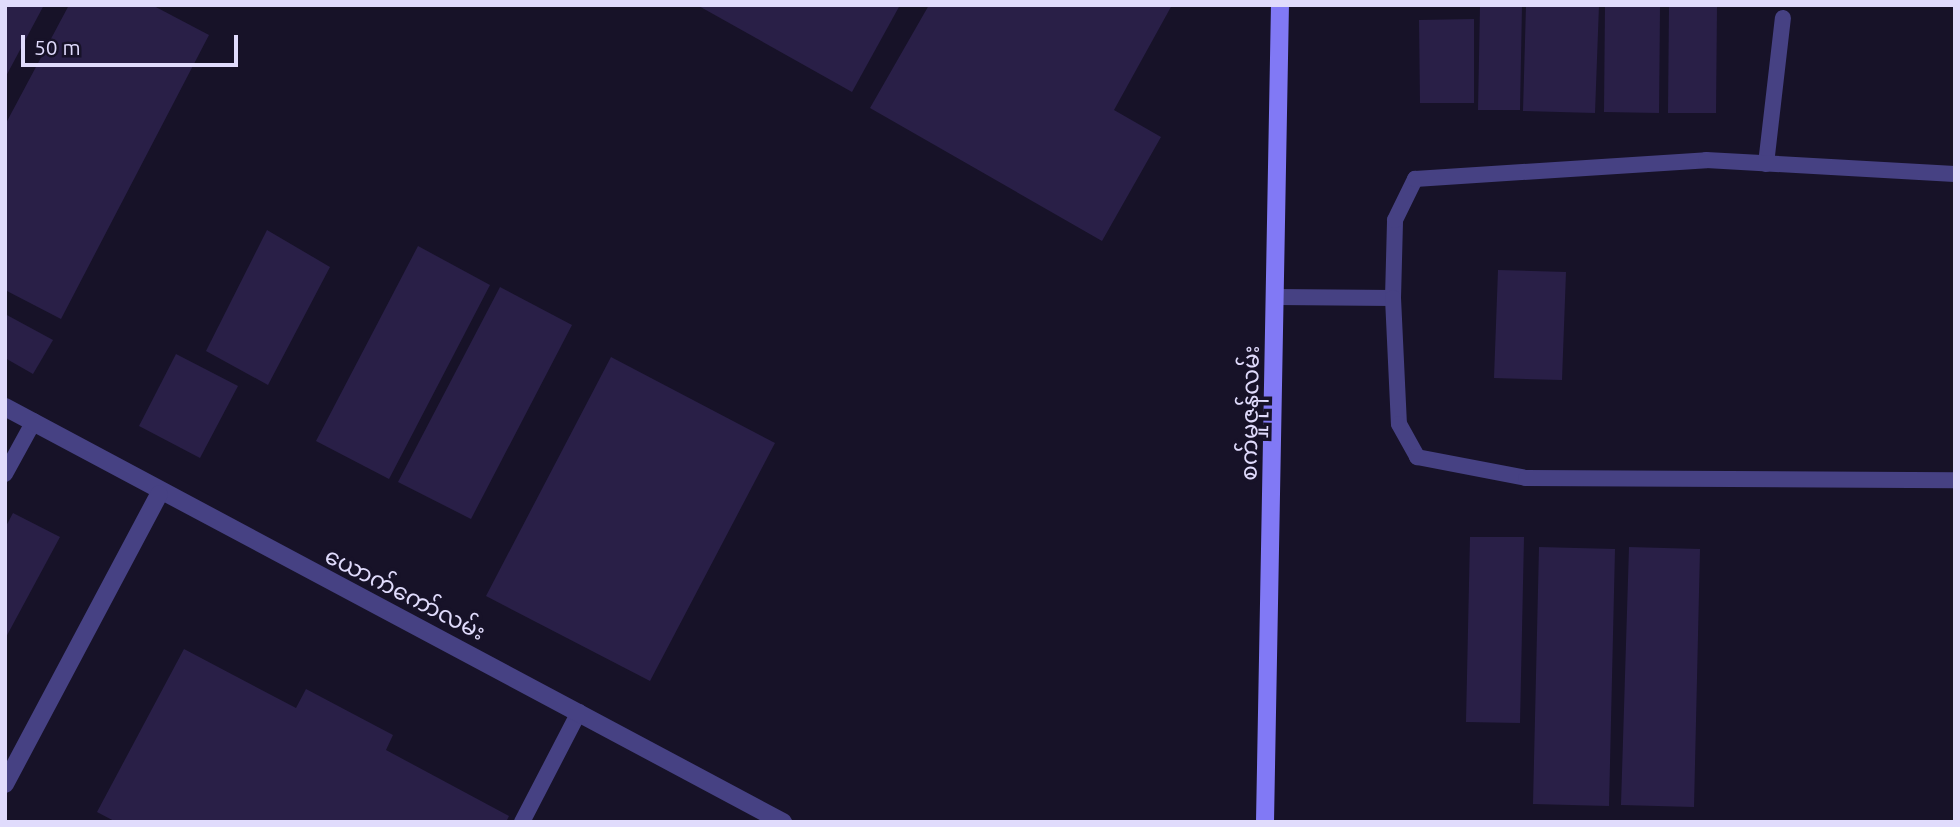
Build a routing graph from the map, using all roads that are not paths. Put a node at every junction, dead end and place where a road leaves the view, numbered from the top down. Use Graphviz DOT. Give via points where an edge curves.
graph roads {
  1 [pos="1280,5"];
  2 [pos="1783,18"];
  3 [pos="1766,164"];
  4 [pos="1955,174"];
  5 [pos="1277,297"];
  6 [pos="1393,298"];
  7 [pos="5,407"];
  8 [pos="33,421"];
  9 [pos="5,474"];
  10 [pos="1955,480"];
  11 [pos="159,494"];
  12 [pos="579,712"];
  13 [pos="5,784"];
  14 [pos="522,822"];
  15 [pos="783,822"];
  16 [pos="1265,822"];
  1 -- 5 [label="street, စက်မှုဇုန်လမ်း"];
  2 -- 3 [label="lane"];
  3 -- 4 [label="lane"];
  3 -- 6 [label="lane" via="1706,160 1415,179 1395,220"];
  5 -- 6 [label="lane"];
  5 -- 16 [label="street, စက်မှုဇုန်လမ်း"];
  6 -- 10 [label="lane" via="1399,424 1417,457 1526,478"];
  7 -- 8 [label="street, ယောက်ကော်လမ်း"];
  8 -- 9 [label="lane"];
  8 -- 11 [label="street, ယောက်ကော်လမ်း"];
  11 -- 12 [label="street, ယောက်ကော်လမ်း"];
  11 -- 13 [label="street"];
  12 -- 14 [label="lane"];
  12 -- 15 [label="street, ယောက်ကော်လမ်း"];
}
